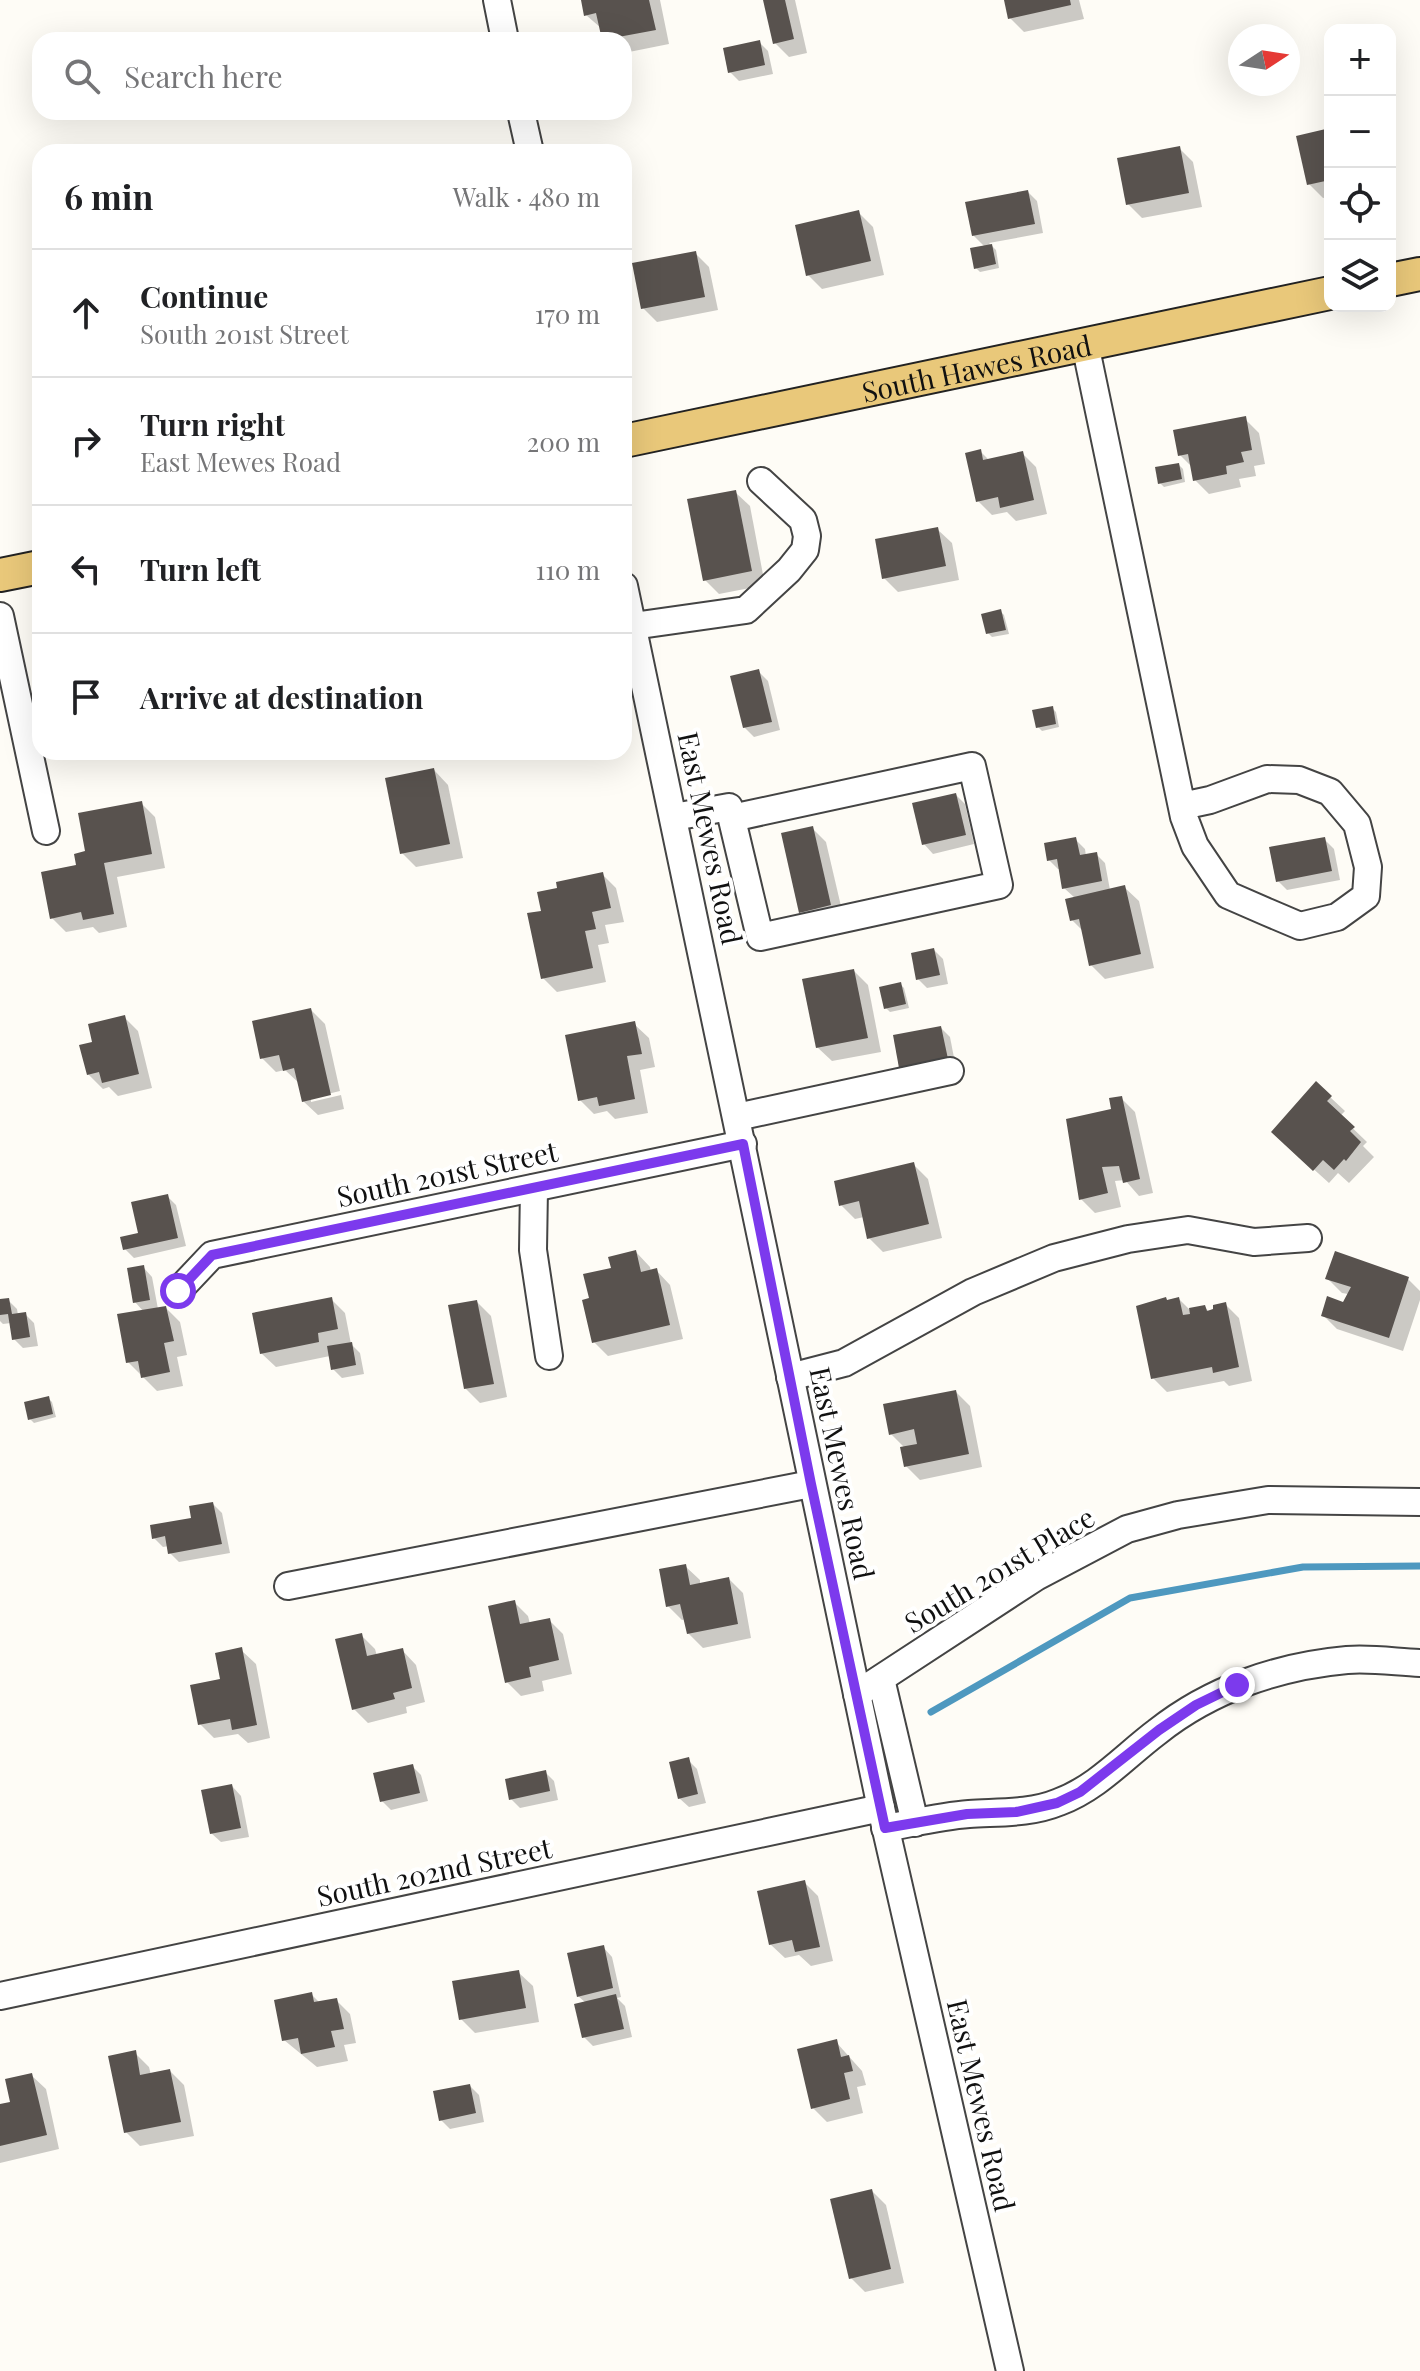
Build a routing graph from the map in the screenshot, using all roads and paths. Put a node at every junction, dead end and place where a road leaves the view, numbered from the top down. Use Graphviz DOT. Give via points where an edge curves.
graph roads {
  1 [pos="497,0"];
  2 [pos="503,32"];
  3 [pos="523,120"];
  4 [pos="528,144"];
  5 [pos="1420,274"];
  6 [pos="1396,279"];
  7 [pos="1324,294"];
  8 [pos="1085,344"];
  9 [pos="632,439"];
  10 [pos="761,481"];
  11 [pos="32,569"];
  12 [pos="0,575"];
  13 [pos="0,616"];
  14 [pos="632,622"];
  15 [pos="633,626"];
  16 [pos="1182,806"];
  17 [pos="674,817"];
  18 [pos="732,818"];
  19 [pos="46,831"];
  20 [pos="950,1071"];
  21 [pos="737,1117"];
  22 [pos="743,1144"];
  23 [pos="534,1188"];
  24 [pos="1308,1238"];
  25 [pos="178,1291"];
  26 [pos="549,1356"];
  27 [pos="790,1377"];
  28 [pos="811,1484"];
  29 [pos="1420,1502"];
  30 [pos="288,1586"];
  31 [pos="1420,1663"];
  32 [pos="881,1679"];
  33 [pos="857,1694"];
  34 [pos="883,1818"];
  35 [pos="915,1823"];
  36 [pos="0,1996"];
  37 [pos="1010,2371"];
  1 -- 2 [label="street"];
  3 -- 4 [label="street"];
  5 -- 6 [label="main road"];
  7 -- 8 [label="main road, South Hawes Road"];
  8 -- 9 [label="main road, South Hawes Road"];
  8 -- 16 [label="street"];
  10 -- 15 [label="street" via="803,520 805,550 789,570 746,610"];
  11 -- 12 [label="main road"];
  13 -- 19 [label="street"];
  14 -- 15 [label="street, East Mewes Road"];
  15 -- 17 [label="street, East Mewes Road"];
  16 -- 16 [label="street" via="1195,846 1228,895 1300,926 1337,917 1366,896 1368,867 1357,824 1330,792 1299,780 1267,779"];
  17 -- 18 [label="street" via="729,807"];
  17 -- 21 [label="street, East Mewes Road"];
  18 -- 18 [label="street" via="760,937 999,885 972,766"];
  20 -- 21 [label="street"];
  21 -- 22 [label="street, East Mewes Road"];
  22 -- 23 [label="street, South 201st Street"];
  22 -- 27 [label="street, East Mewes Road"];
  23 -- 25 [label="street, South 201st Street" via="212,1255"];
  23 -- 26 [label="street" via="533,1250"];
  24 -- 27 [label="street" via="1254,1242 1188,1230 1054,1258 973,1292 844,1363"];
  27 -- 28 [label="street, East Mewes Road"];
  28 -- 30 [label="street"];
  28 -- 33 [label="street, East Mewes Road"];
  29 -- 32 [label="street, South 201st Place" via="1268,1500 1127,1529 1036,1577"];
  31 -- 35 [label="street, South 202nd Street" via="1349,1660 1282,1670 1196,1705 1099,1779 1057,1803"];
  32 -- 33 [label="street, South 201st Place"];
  32 -- 35 [label="street"];
  33 -- 34 [label="street, East Mewes Road"];
  34 -- 35 [label="street, South 202nd Street"];
  34 -- 36 [label="street, South 202nd Street"];
  34 -- 37 [label="street, East Mewes Road"];
}
